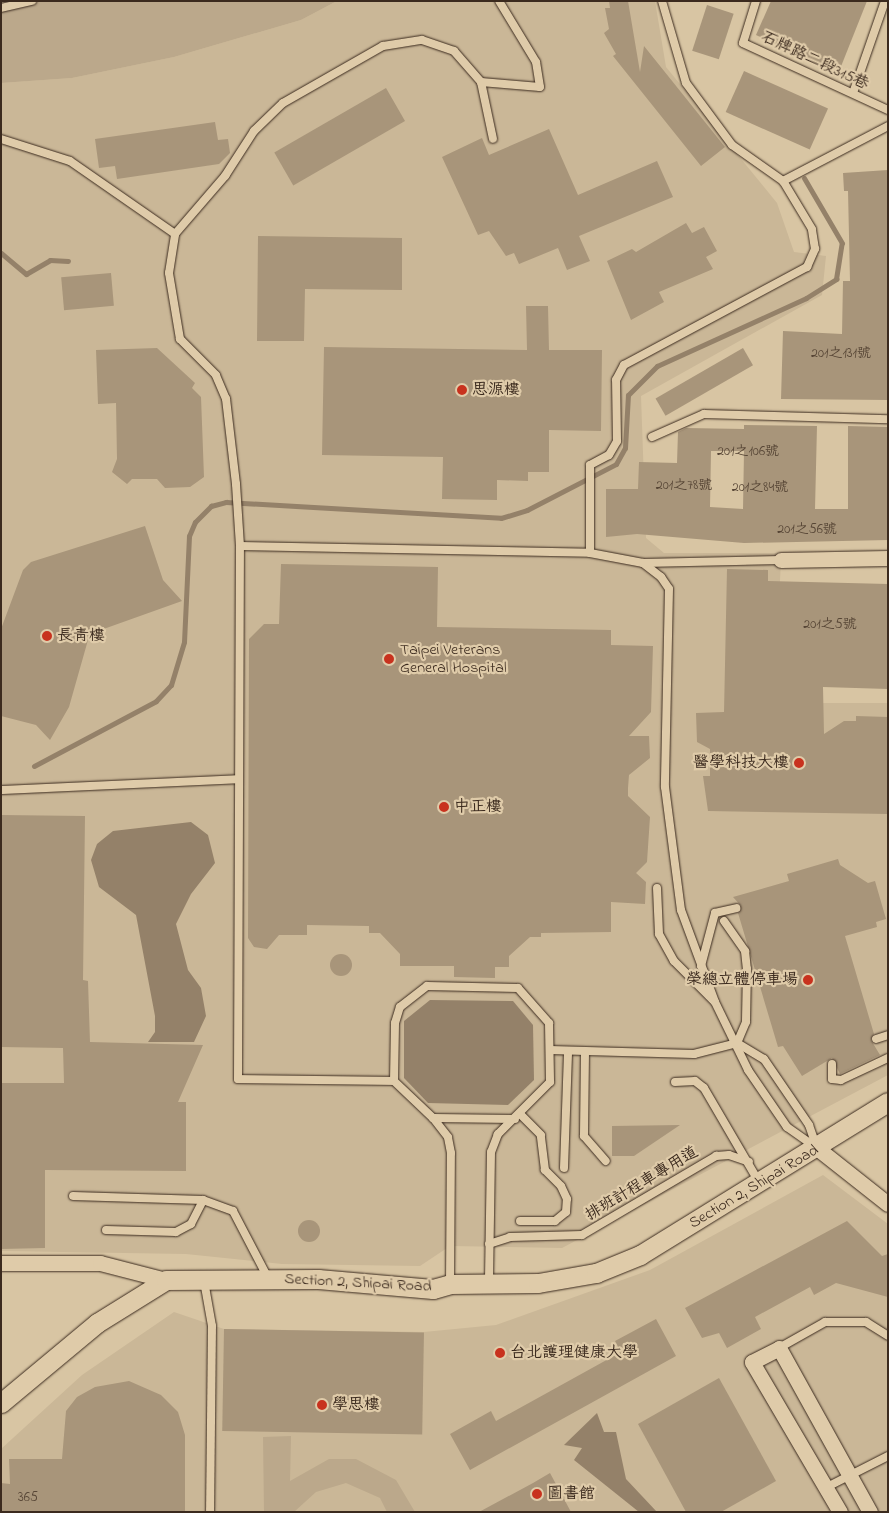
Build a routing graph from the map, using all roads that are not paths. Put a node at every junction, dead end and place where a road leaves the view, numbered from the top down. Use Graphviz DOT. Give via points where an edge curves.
graph roads {
  1 [pos="32,1"];
  2 [pos="499,1"];
  3 [pos="662,1"];
  4 [pos="756,1"];
  5 [pos="885,1"];
  6 [pos="1,8"];
  7 [pos="481,82"];
  8 [pos="853,94"];
  9 [pos="888,110"];
  10 [pos="888,126"];
  11 [pos="1,139"];
  12 [pos="493,139"];
  13 [pos="783,181"];
  14 [pos="175,234"];
  15 [pos="888,419"];
  16 [pos="652,437"];
  17 [pos="240,546"];
  18 [pos="590,554"];
  19 [pos="888,558"];
  20 [pos="781,560"];
  21 [pos="643,563"];
  22 [pos="239,779"];
  23 [pos="1,790"];
  24 [pos="657,888"];
  25 [pos="736,908"];
  26 [pos="724,921"];
  27 [pos="702,966"];
  28 [pos="715,1002"];
  29 [pos="888,1036"];
  30 [pos="876,1039"];
  31 [pos="737,1043"];
  32 [pos="550,1050"];
  33 [pos="568,1051"];
  34 [pos="585,1052"];
  35 [pos="888,1058"];
  36 [pos="832,1064"];
  37 [pos="394,1081"];
  38 [pos="674,1082"];
  39 [pos="888,1102"];
  40 [pos="518,1117"];
  41 [pos="433,1118"];
  42 [pos="817,1148"];
  43 [pos="606,1161"];
  44 [pos="748,1162"];
  45 [pos="564,1168"];
  46 [pos="760,1184"];
  47 [pos="73,1196"];
  48 [pos="203,1200"];
  49 [pos="888,1204"];
  50 [pos="520,1221"];
  51 [pos="106,1230"];
  52 [pos="489,1244"];
  53 [pos="1,1263"];
  54 [pos="268,1278"];
  55 [pos="166,1280"];
  56 [pos="204,1281"];
  57 [pos="450,1284"];
  58 [pos="489,1284"];
  59 [pos="888,1336"];
  60 [pos="779,1348"];
  61 [pos="1,1403"];
  62 [pos="888,1456"];
  63 [pos="849,1476"];
  64 [pos="825,1488"];
  65 [pos="210,1512"];
  66 [pos="840,1512"];
  67 [pos="870,1512"];
  1 -- 6 [label="lane"];
  2 -- 7 [label="lane" via="536,62 540,87"];
  3 -- 13 [label="lane" via="686,83 732,145"];
  4 -- 8 [label="lane, 石牌路二段315巷" via="742,43"];
  5 -- 8 [label="lane"];
  7 -- 12 [label="lane"];
  7 -- 14 [label="lane" via="454,51 422,40 384,46 283,103 254,131 225,176"];
  8 -- 9 [label="lane, 石牌路二段315巷"];
  10 -- 13 [label="lane"];
  11 -- 14 [label="lane" via="70,161"];
  13 -- 18 [label="lane" via="812,229 815,249 807,267 624,365 616,380 617,441 609,455 590,465"];
  14 -- 17 [label="lane" via="169,273 173,319 180,339 216,375 226,399"];
  15 -- 16 [label="lane" via="704,414"];
  17 -- 18 [label="lane"];
  17 -- 22 [label="lane"];
  18 -- 21 [label="lane"];
  19 -- 20 [label="street"];
  20 -- 21 [label="lane"];
  21 -- 27 [label="lane" via="669,589 665,787 681,910"];
  22 -- 23 [label="lane"];
  22 -- 37 [label="lane" via="238,1079"];
  24 -- 28 [label="lane" via="659,934 674,961"];
  25 -- 27 [label="lane" via="716,913"];
  26 -- 31 [label="lane" via="745,951 747,969 746,1022"];
  27 -- 28 [label="lane"];
  28 -- 31 [label="lane"];
  29 -- 30 [label="lane"];
  31 -- 34 [label="lane" via="694,1054"];
  31 -- 42 [label="lane" via="786,1127"];
  31 -- 42 [label="lane" via="764,1059 809,1125"];
  32 -- 33 [label="lane"];
  32 -- 37 [label="lane" via="549,1023 518,988 427,986 400,1006 395,1023"];
  32 -- 40 [label="lane" via="550,1082"];
  33 -- 34 [label="lane"];
  33 -- 45 [label="lane"];
  34 -- 43 [label="lane" via="584,1136"];
  35 -- 36 [label="lane" via="841,1080 832,1079"];
  37 -- 41 [label="lane"];
  38 -- 44 [label="lane" via="695,1081 704,1088"];
  39 -- 42 [label="street, Section 2, Shipai Road"];
  40 -- 41 [label="lane"];
  40 -- 50 [label="lane" via="541,1135 545,1170 562,1186 567,1199 566,1212 555,1221"];
  40 -- 52 [label="lane" via="498,1134 491,1152"];
  41 -- 57 [label="lane" via="448,1137 451,1153"];
  42 -- 46 [label="street, Section 2, Shipai Road"];
  42 -- 49 [label="street"];
  44 -- 46 [label="lane"];
  44 -- 52 [label="lane, 排班計程車專用道" via="729,1155 716,1156 582,1235 510,1237"];
  46 -- 58 [label="street, Section 2, Shipai Road" via="640,1256 596,1273 538,1283"];
  47 -- 48 [label="lane"];
  48 -- 51 [label="lane" via="191,1224 176,1232"];
  48 -- 54 [label="lane" via="233,1211"];
  52 -- 58 [label="lane"];
  53 -- 55 [label="street" via="100,1263"];
  54 -- 56 [label="street, Section 2, Shipai Road"];
  54 -- 57 [label="street, Section 2, Shipai Road" via="433,1289"];
  55 -- 56 [label="street, Section 2, Shipai Road"];
  55 -- 61 [label="street" via="97,1323"];
  56 -- 65 [label="lane" via="212,1326"];
  57 -- 58 [label="street, Section 2, Shipai Road"];
  59 -- 60 [label="lane" via="866,1322 825,1322"];
  60 -- 63 [label="street"];
  60 -- 64 [label="street" via="752,1362"];
  62 -- 63 [label="lane"];
  63 -- 64 [label="lane"];
  63 -- 67 [label="street"];
  64 -- 66 [label="street"];
}
